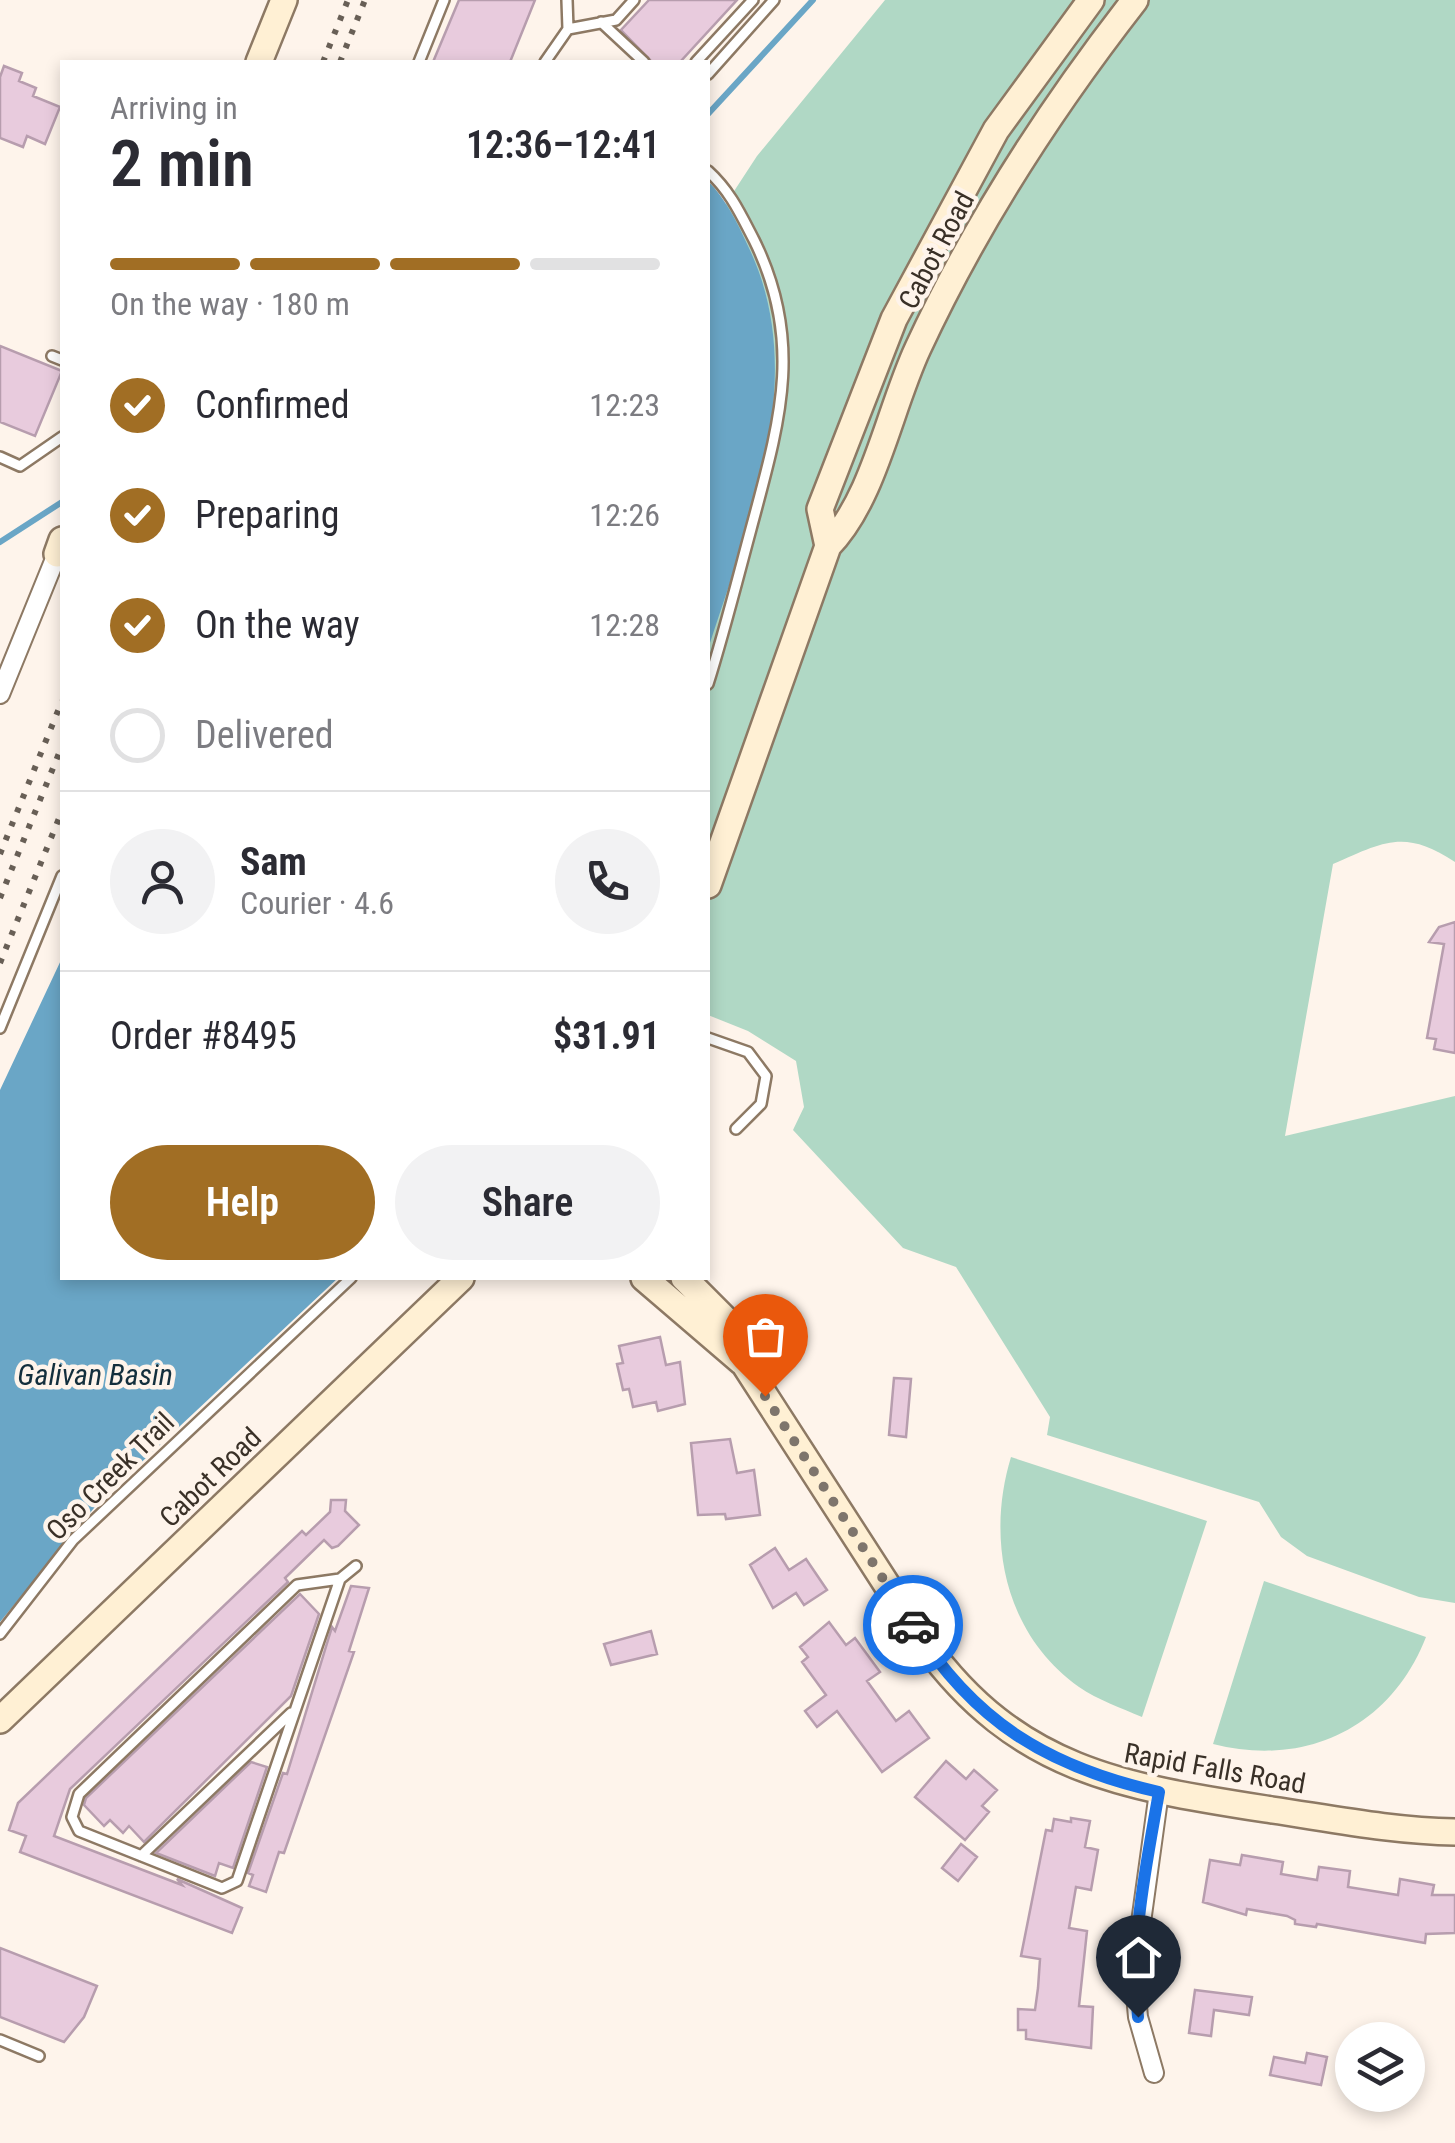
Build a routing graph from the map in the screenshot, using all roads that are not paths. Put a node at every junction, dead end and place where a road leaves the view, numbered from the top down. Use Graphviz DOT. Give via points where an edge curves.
graph roads {
  1 [pos="284,0"];
  2 [pos="444,0"];
  3 [pos="567,0"];
  4 [pos="634,0"];
  5 [pos="753,0"];
  6 [pos="774,0"];
  7 [pos="1090,0"];
  8 [pos="1135,0"];
  9 [pos="601,22"];
  10 [pos="568,29"];
  11 [pos="260,60"];
  12 [pos="419,60"];
  13 [pos="546,60"];
  14 [pos="642,60"];
  15 [pos="698,60"];
  16 [pos="710,72"];
  17 [pos="710,172"];
  18 [pos="60,438"];
  19 [pos="0,457"];
  20 [pos="828,546"];
  21 [pos="60,547"];
  22 [pos="8,651"];
  23 [pos="710,677"];
  24 [pos="0,694"];
  25 [pos="710,879"];
  26 [pos="60,881"];
  27 [pos="0,1028"];
  28 [pos="710,1039"];
  29 [pos="736,1129"];
  30 [pos="349,1280"];
  31 [pos="459,1280"];
  32 [pos="646,1280"];
  33 [pos="686,1280"];
  34 [pos="745,1365"];
  35 [pos="356,1566"];
  36 [pos="340,1579"];
  37 [pos="0,1634"];
  38 [pos="296,1709"];
  39 [pos="0,1720"];
  40 [pos="1159,1792"];
  41 [pos="1455,1832"];
  42 [pos="141,1856"];
  43 [pos="0,2040"];
  44 [pos="40,2056"];
  45 [pos="1154,2072"];
  1 -- 11 [label="main road"];
  2 -- 12 [label="lane"];
  3 -- 10 [label="lane"];
  4 -- 9 [label="lane" via="616,20"];
  5 -- 15 [label="lane"];
  6 -- 16 [label="lane"];
  7 -- 20 [label="main road, Cabot Road" via="996,130 894,319 820,509"];
  8 -- 20 [label="main road, Cabot Road" via="1026,150 964,256 917,350 852,522"];
  9 -- 10 [label="lane"];
  9 -- 14 [label="lane"];
  10 -- 13 [label="lane"];
  17 -- 23 [label="lane" via="728,190 771,274 784,372 778,434"];
  18 -- 19 [label="lane" via="20,466"];
  20 -- 25 [label="main road, Cabot Road"];
  21 -- 22 [label="street"];
  22 -- 24 [label="street"];
  26 -- 27 [label="lane"];
  28 -- 29 [label="lane" via="748,1052 766,1076 761,1104"];
  30 -- 37 [label="lane, Oso Creek Trail" via="73,1540"];
  31 -- 39 [label="main road, Cabot Road"];
  32 -- 34 [label="main road, Rapid Falls Road"];
  33 -- 34 [label="main road, Rapid Falls Road" via="728,1322"];
  34 -- 40 [label="main road, Rapid Falls Road" via="953,1683 1034,1749 1090,1774"];
  35 -- 36 [label="lane"];
  36 -- 38 [label="lane"];
  36 -- 42 [label="lane" via="297,1586 79,1794 72,1817 78,1832"];
  38 -- 42 [label="lane"];
  38 -- 42 [label="lane" via="237,1880 222,1888"];
  40 -- 41 [label="main road, Rapid Falls Road"];
  40 -- 45 [label="street" via="1134,1973"];
  43 -- 44 [label="lane"];
}
